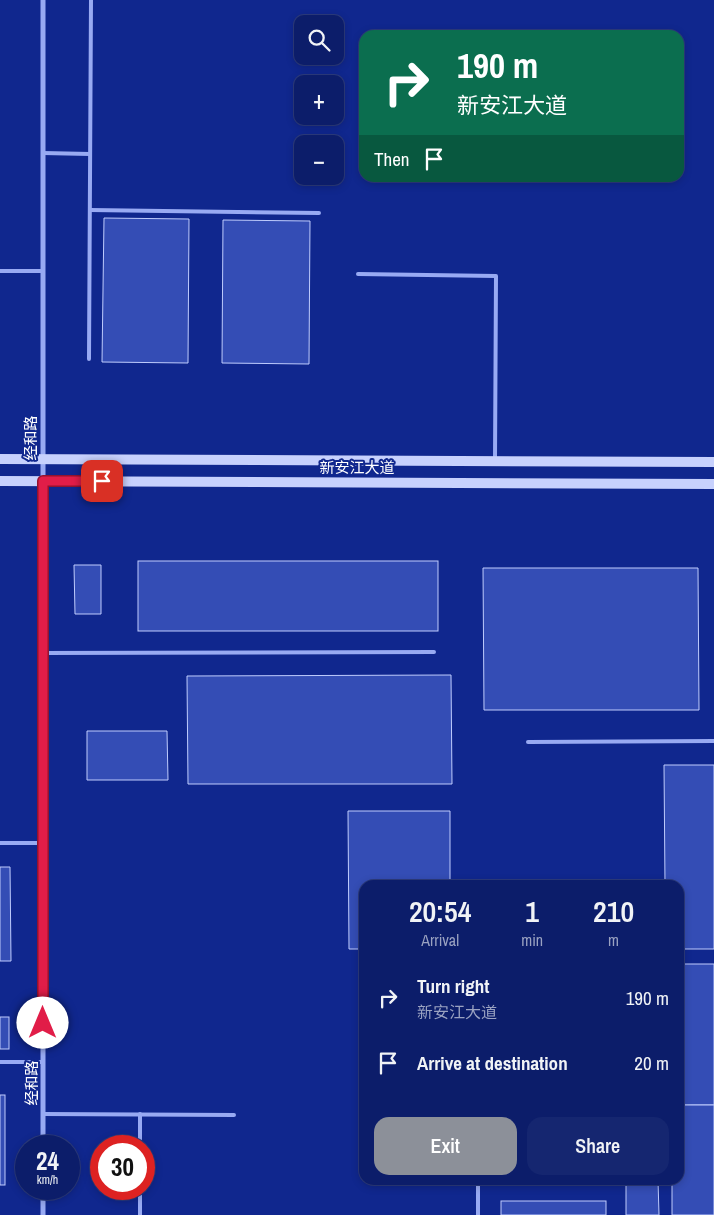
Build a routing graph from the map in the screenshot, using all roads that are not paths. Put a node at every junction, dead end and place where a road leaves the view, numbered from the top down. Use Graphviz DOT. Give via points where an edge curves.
graph roads {
  1 [pos="42,0"];
  2 [pos="91,0"];
  3 [pos="43,153"];
  4 [pos="90,154"];
  5 [pos="90,210"];
  6 [pos="319,213"];
  7 [pos="0,271"];
  8 [pos="42,271"];
  9 [pos="358,274"];
  10 [pos="88,359"];
  11 [pos="0,459"];
  12 [pos="43,459"];
  13 [pos="495,461"];
  14 [pos="714,462"];
  15 [pos="0,481"];
  16 [pos="43,481"];
  17 [pos="714,484"];
  18 [pos="434,652"];
  19 [pos="43,653"];
  20 [pos="714,741"];
  21 [pos="528,742"];
  22 [pos="0,843"];
  23 [pos="43,843"];
  24 [pos="0,1062"];
  25 [pos="43,1062"];
  26 [pos="43,1114"];
  27 [pos="140,1114"];
  28 [pos="234,1115"];
  29 [pos="43,1135"];
  30 [pos="140,1135"];
  31 [pos="478,1185"];
  32 [pos="43,1200"];
  33 [pos="140,1200"];
  34 [pos="43,1215"];
  35 [pos="140,1215"];
  36 [pos="478,1215"];
  1 -- 3 [label="street, 经和路"];
  2 -- 4 [label="lane"];
  3 -- 4 [label="lane"];
  3 -- 8 [label="street, 经和路"];
  4 -- 5 [label="lane"];
  5 -- 6 [label="lane"];
  5 -- 10 [label="lane"];
  7 -- 8 [label="lane"];
  8 -- 12 [label="street, 经和路"];
  9 -- 13 [label="lane" via="496,276"];
  11 -- 12 [label="main road, 新安江大道"];
  12 -- 13 [label="main road, 新安江大道"];
  12 -- 16 [label="street, 经和路"];
  13 -- 14 [label="main road, 新安江大道"];
  15 -- 16 [label="main road, 新安江大道"];
  16 -- 17 [label="main road, 新安江大道"];
  16 -- 19 [label="street, 经和路"];
  18 -- 19 [label="lane"];
  19 -- 23 [label="street, 经和路"];
  20 -- 21 [label="lane"];
  22 -- 23 [label="lane"];
  23 -- 25 [label="street, 经和路"];
  24 -- 25 [label="lane"];
  25 -- 26 [label="street, 经和路"];
  26 -- 27 [label="lane"];
  26 -- 29 [label="street, 经和路"];
  27 -- 28 [label="lane"];
  27 -- 30 [label="lane"];
  31 -- 36 [label="lane"];
  32 -- 34 [label="street"];
  33 -- 35 [label="lane"];
}
